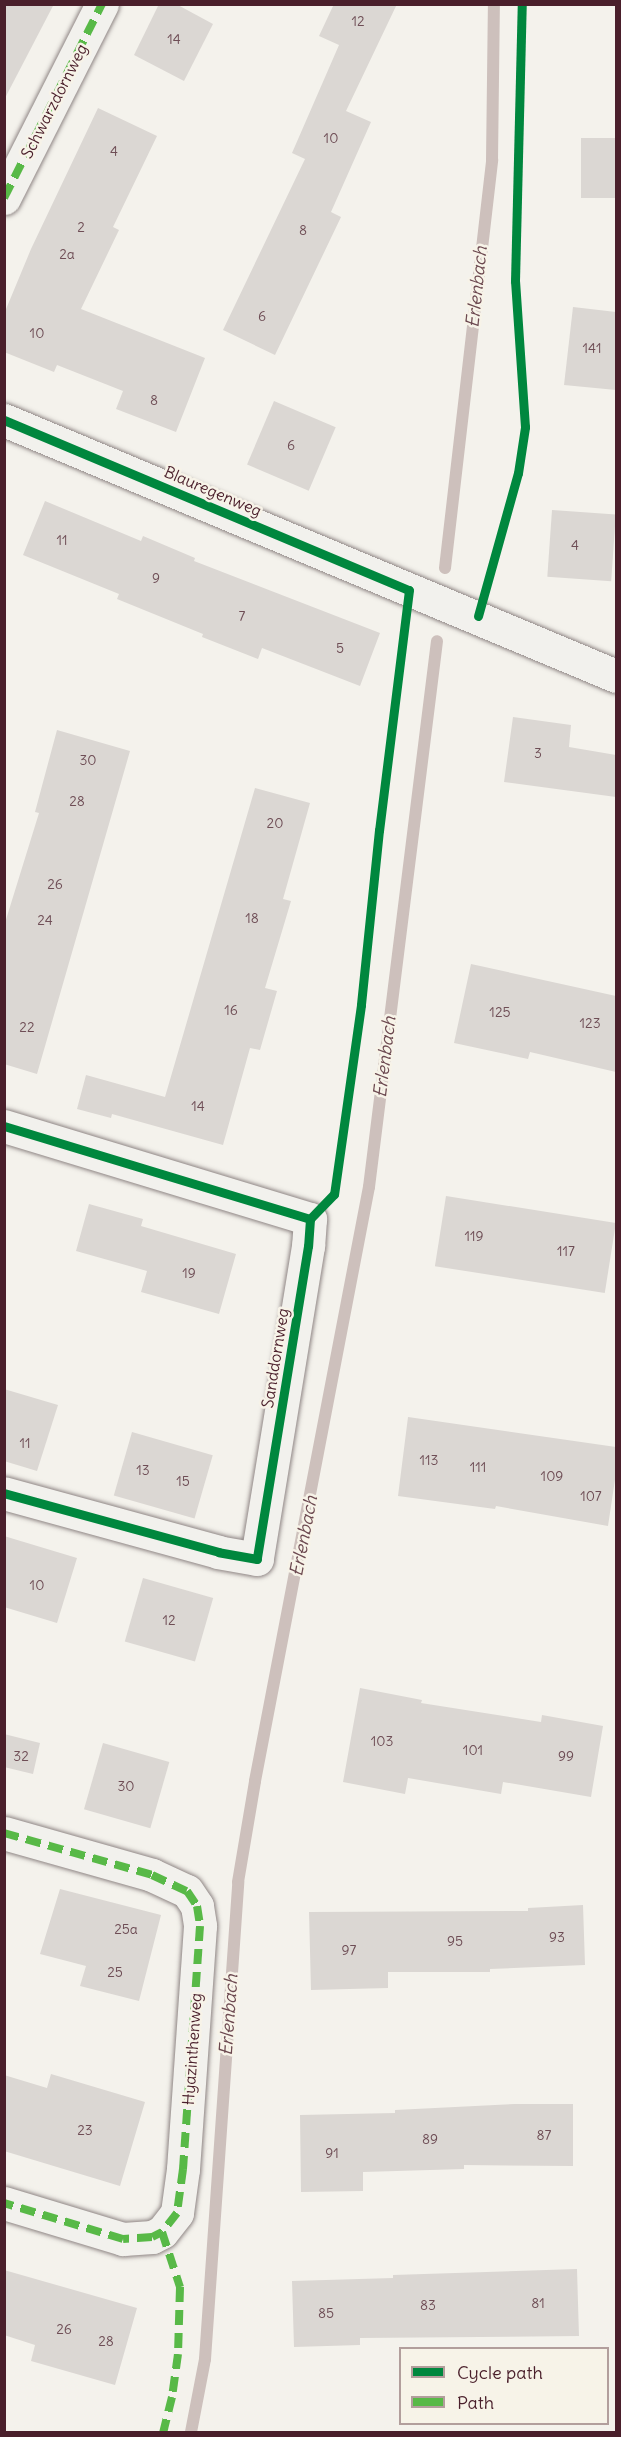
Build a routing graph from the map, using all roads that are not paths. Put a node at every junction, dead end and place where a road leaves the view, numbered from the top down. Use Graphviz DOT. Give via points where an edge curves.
graph roads {
  1 [pos="102,4"];
  2 [pos="4,198"];
  3 [pos="4,420"];
  4 [pos="616,676"];
  5 [pos="4,1126"];
  6 [pos="4,1493"];
  7 [pos="4,1833"];
  8 [pos="4,2203"];
  1 -- 2 [label="street, Schwarzdornweg"];
  3 -- 4 [label="street, Blauregenweg"];
  5 -- 6 [label="street, Sanddornweg" via="310,1220 309,1246 256,1559"];
  7 -- 8 [label="street, Hyazinthenweg" via="152,1875 187,1891 197,1906 200,1926 177,2213 162,2232 152,2237 123,2239"];
}
